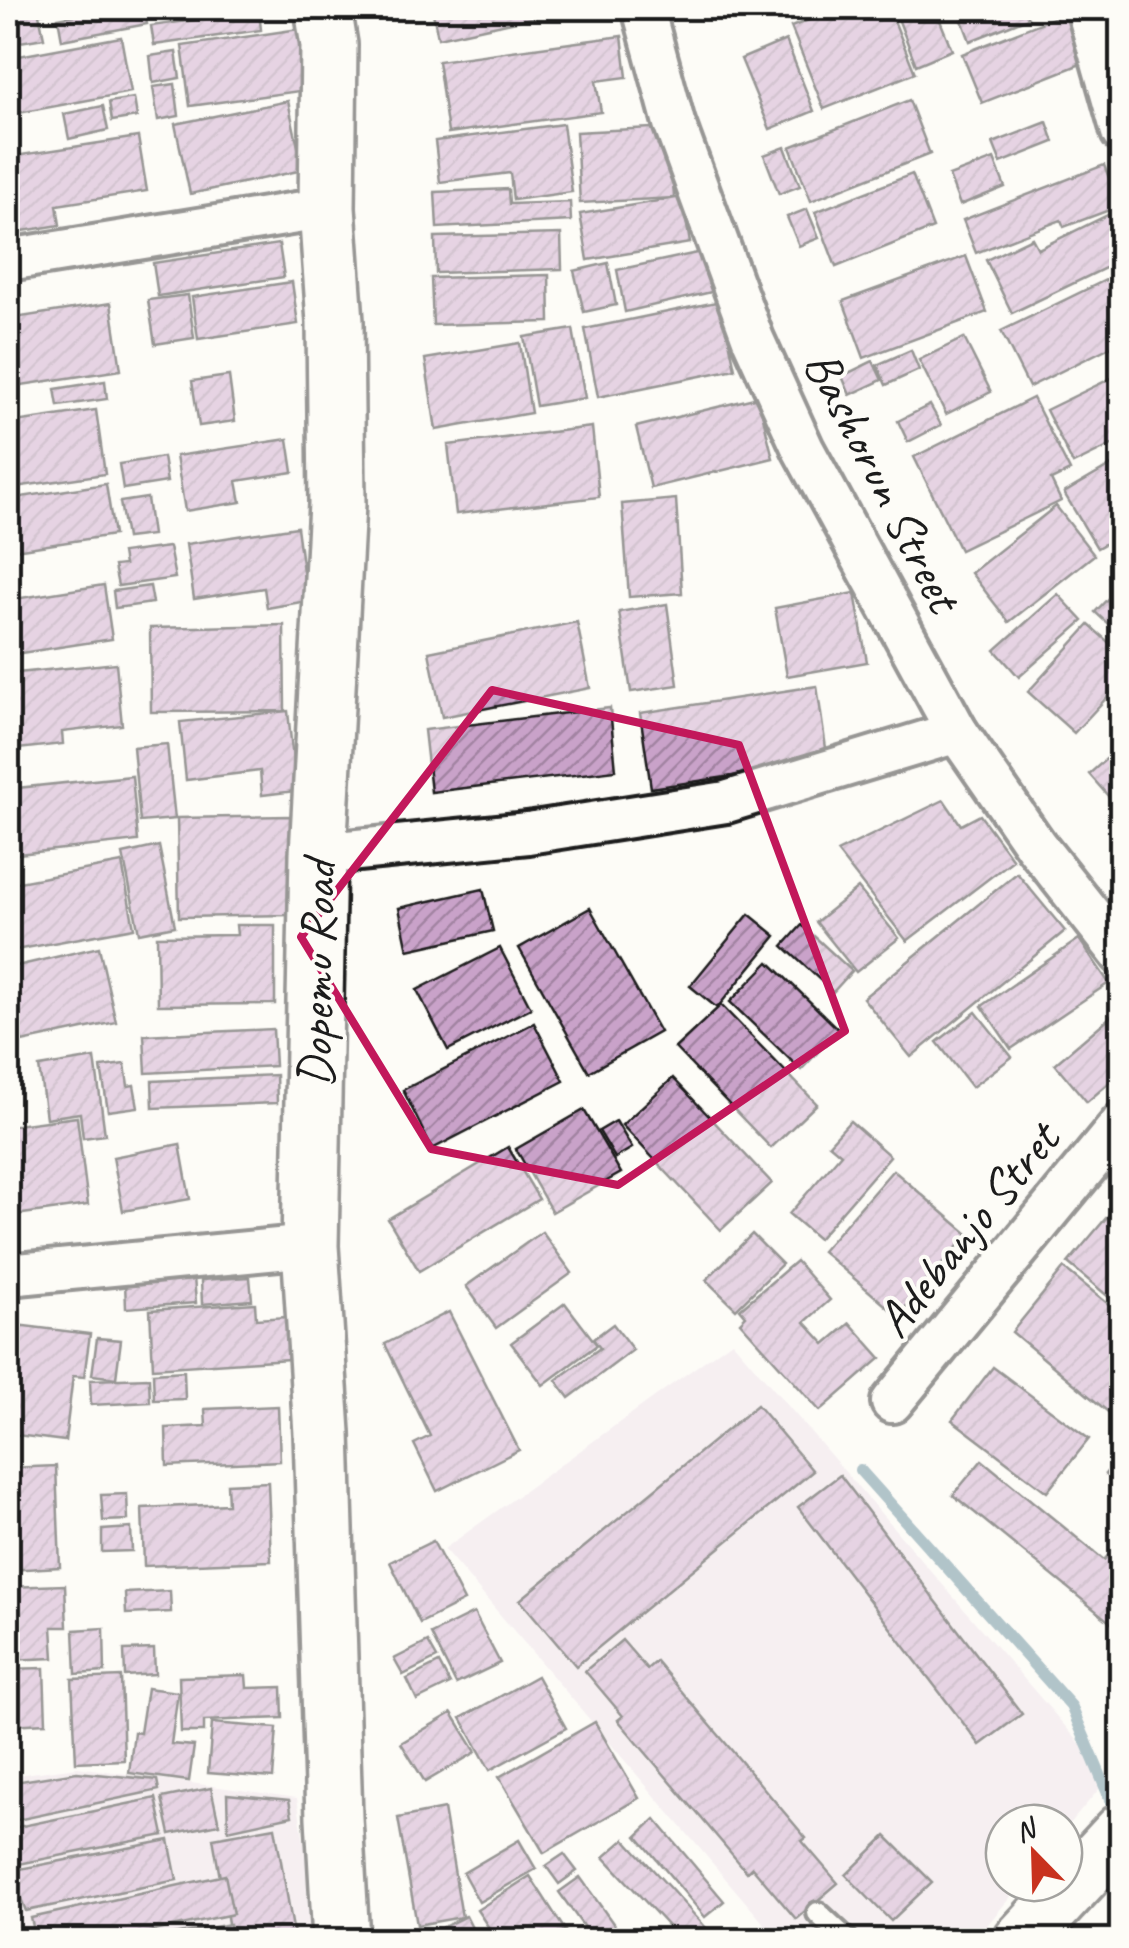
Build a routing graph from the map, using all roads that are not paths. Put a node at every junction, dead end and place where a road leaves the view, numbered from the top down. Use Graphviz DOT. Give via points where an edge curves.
graph roads {
  1 [pos="323,8"];
  2 [pos="643,8"];
  3 [pos="1087,8"];
  4 [pos="1122,132"];
  5 [pos="326,208"];
  6 [pos="8,260"];
  7 [pos="957,732"];
  8 [pos="318,854"];
  9 [pos="1122,955"];
  10 [pos="1122,1123"];
  11 [pos="310,1246"];
  12 [pos="8,1275"];
  13 [pos="892,1402"];
  14 [pos="1114,1839"];
  15 [pos="818,1913"];
  16 [pos="341,1940"];
  17 [pos="847,1940"];
  18 [pos="1022,1940"];
  1 -- 5 [label="main road, Dopemu Road" via="330,44"];
  2 -- 7 [label="street, Bashorun Street" via="674,123 753,338 803,449"];
  3 -- 4 [label="street"];
  5 -- 6 [label="street"];
  5 -- 8 [label="main road, Dopemu Road" via="337,504"];
  7 -- 8 [label="street" via="726,802"];
  7 -- 9 [label="street, Bashorun Street"];
  8 -- 11 [label="main road, Dopemu Road"];
  10 -- 13 [label="street, Adebanjo Stret"];
  11 -- 12 [label="street"];
  11 -- 16 [label="main road, Dopemu Road"];
  14 -- 18 [label="main road"];
  15 -- 17 [label="lane"];
}
